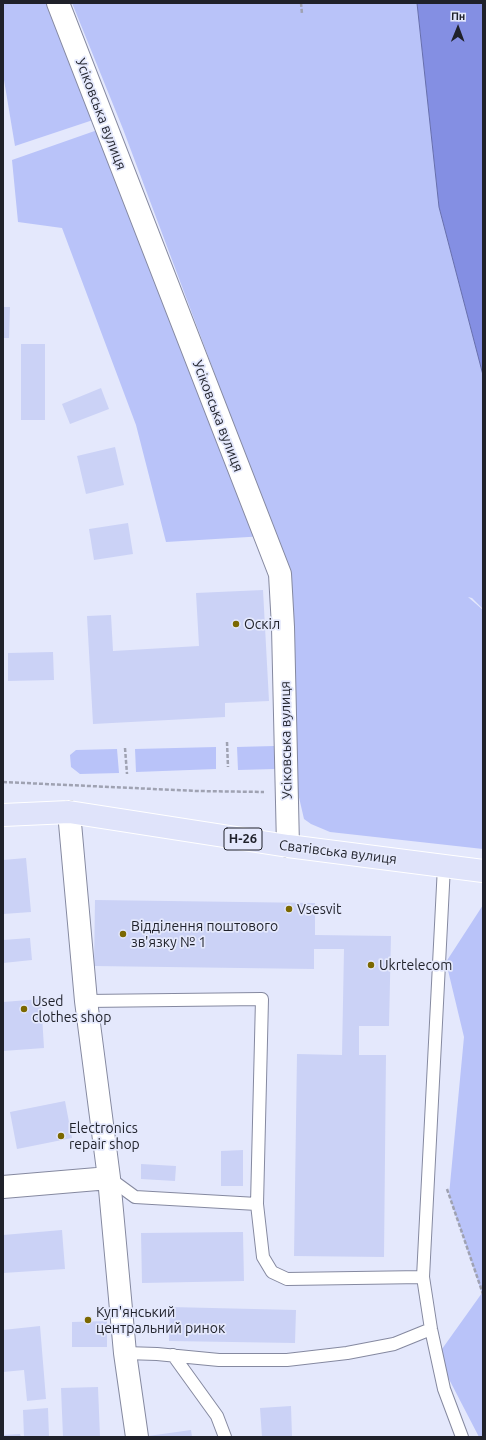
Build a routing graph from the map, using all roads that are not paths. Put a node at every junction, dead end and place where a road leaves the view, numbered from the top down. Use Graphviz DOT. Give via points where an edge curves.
graph roads {
  1 [pos="58,3"];
  2 [pos="70,812"];
  3 [pos="3,815"];
  4 [pos="288,846"];
  5 [pos="444,866"];
  6 [pos="483,871"];
  7 [pos="86,1001"];
  8 [pos="109,1178"];
  9 [pos="3,1187"];
  10 [pos="257,1204"];
  11 [pos="423,1277"];
  12 [pos="431,1329"];
  13 [pos="125,1353"];
  14 [pos="173,1355"];
  15 [pos="137,1437"];
  16 [pos="225,1437"];
  17 [pos="462,1437"];
  1 -- 4 [label="street, Усіковська вулиця" via="280,574"];
  2 -- 3 [label="main road, Сватівська вулиця / Н-26"];
  2 -- 4 [label="main road, Сватівська вулиця / Н-26"];
  2 -- 7 [label="street"];
  4 -- 5 [label="main road, Сватівська вулиця / Н-26"];
  5 -- 6 [label="main road, Сватівська вулиця / Н-26"];
  5 -- 11 [label="lane"];
  7 -- 8 [label="street"];
  7 -- 10 [label="lane" via="262,999"];
  8 -- 9 [label="street"];
  8 -- 10 [label="lane" via="135,1197"];
  8 -- 13 [label="street"];
  10 -- 11 [label="lane" via="263,1257 272,1272 287,1279"];
  11 -- 12 [label="lane"];
  12 -- 14 [label="lane" via="394,1344 287,1360 219,1360"];
  12 -- 17 [label="lane" via="444,1390"];
  13 -- 14 [label="lane"];
  13 -- 15 [label="street"];
  14 -- 16 [label="lane" via="217,1416"];
}
